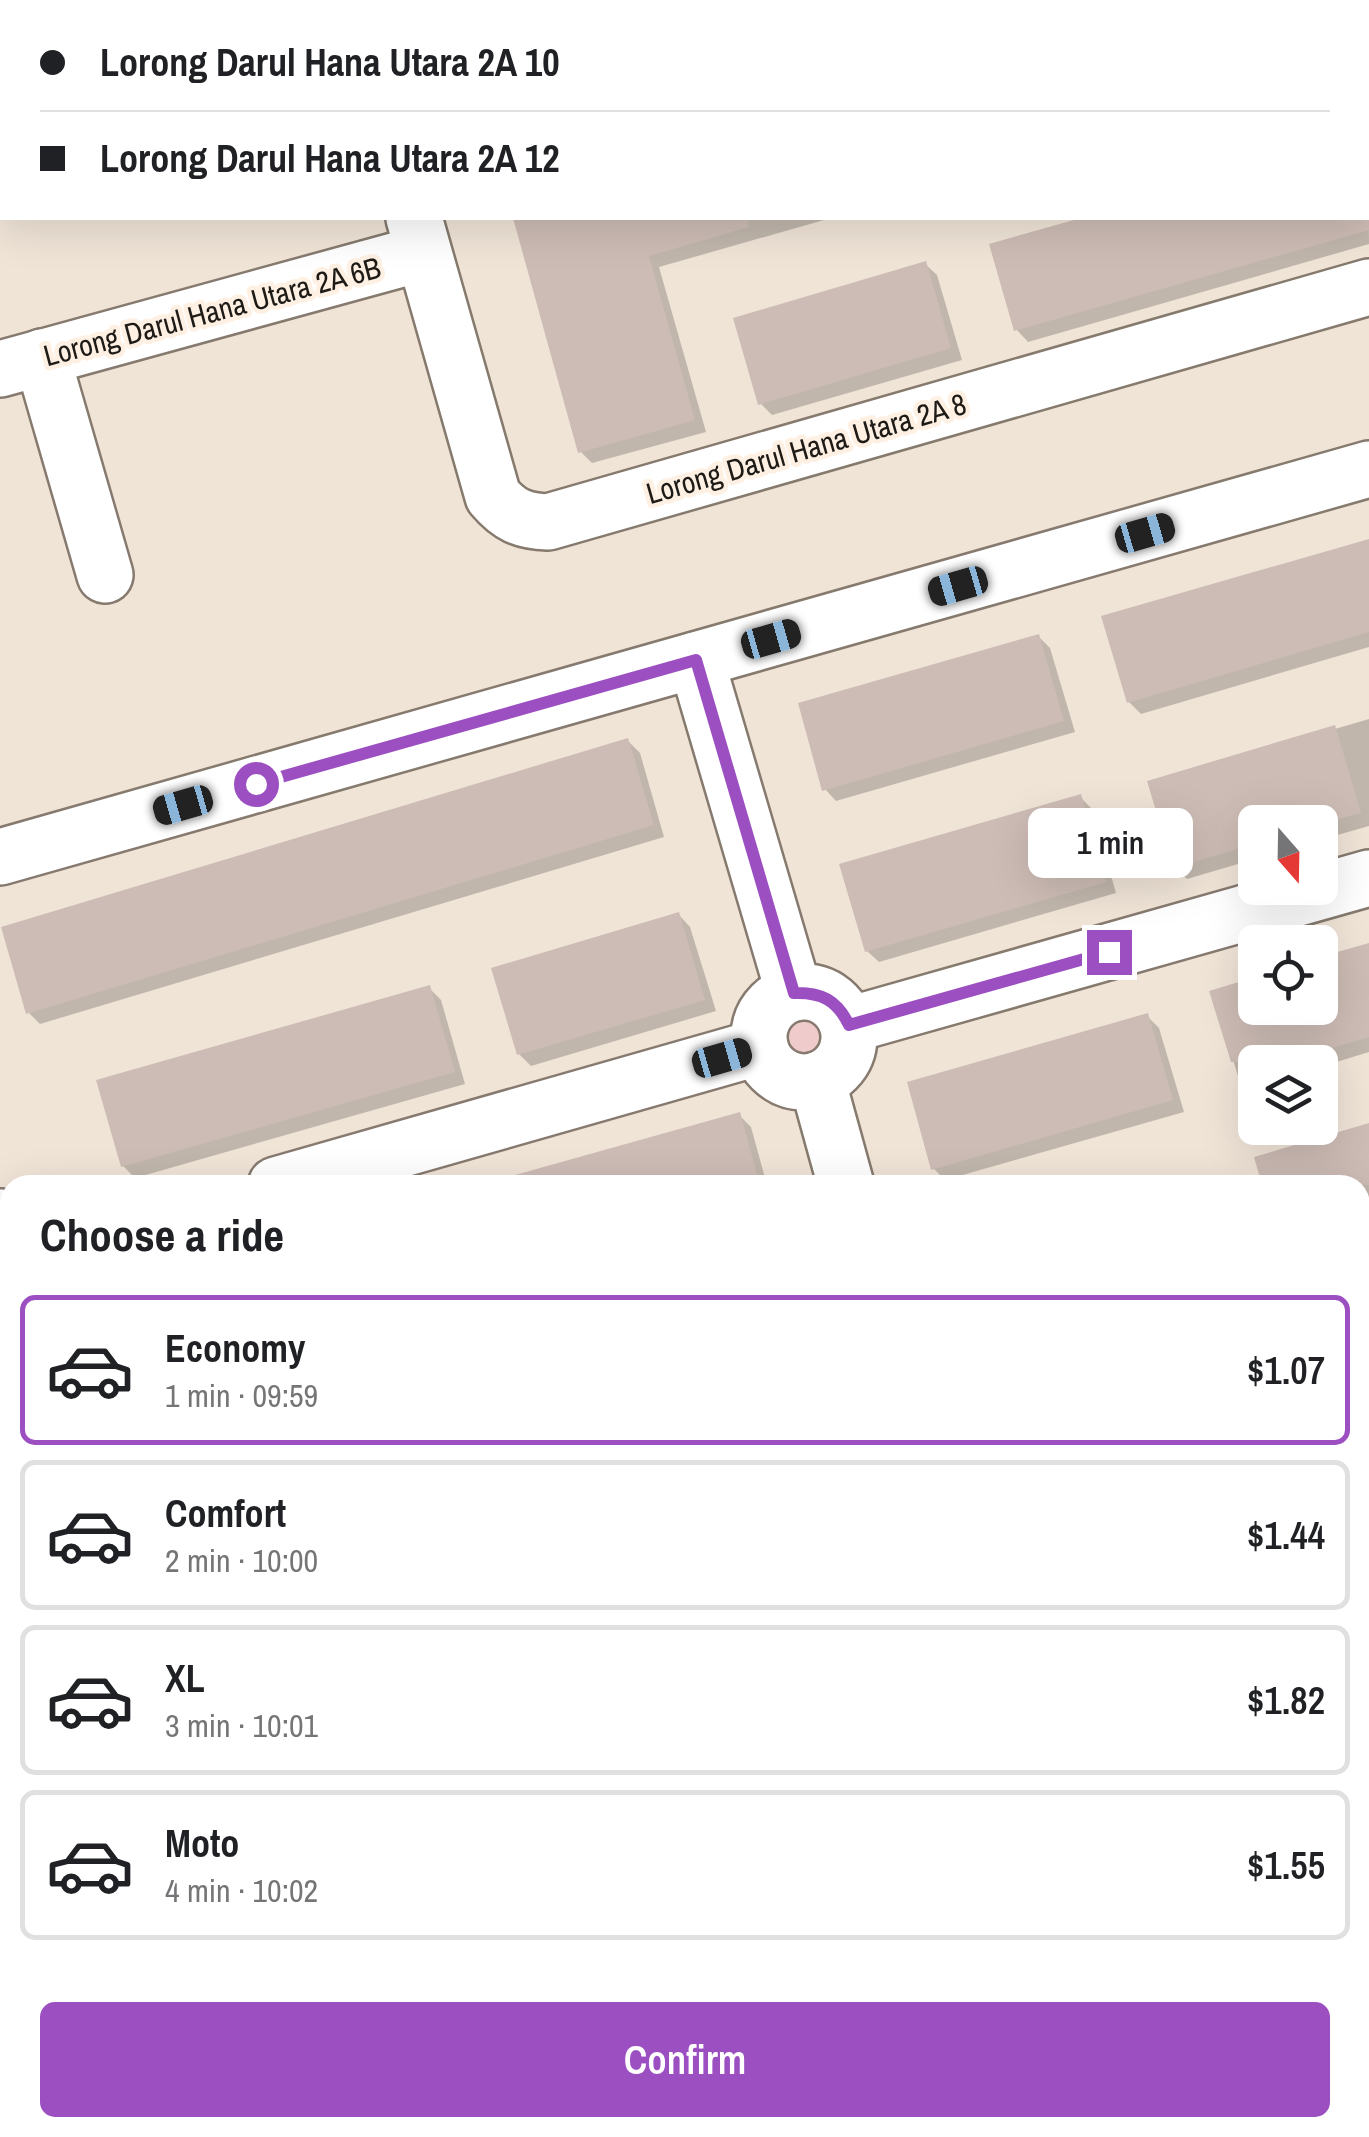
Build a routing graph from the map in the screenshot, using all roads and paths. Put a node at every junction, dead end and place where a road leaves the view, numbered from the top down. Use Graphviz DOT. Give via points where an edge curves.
graph roads {
  1 [pos="419,235"];
  2 [pos="1369,287"];
  3 [pos="21,363"];
  4 [pos="1369,470"];
  5 [pos="105,575"];
  6 [pos="696,660"];
  7 [pos="0,857"];
  8 [pos="1369,878"];
  9 [pos="794,993"];
  10 [pos="849,1025"];
  11 [pos="760,1047"];
  12 [pos="817,1080"];
  13 [pos="311,1175"];
  14 [pos="843,1175"];
  1 -- 2 [label="street, Lorong Darul Hana Utara 2A 8" via="493,496 528,522 548,522"];
  1 -- 3 [label="street, Lorong Darul Hana Utara 2A 6B"];
  3 -- 5 [label="street"];
  4 -- 6 [label="street"];
  6 -- 7 [label="street"];
  6 -- 9 [label="street"];
  8 -- 10 [label="street"];
  9 -- 10 [label="street" via="825,997"];
  9 -- 11 [label="street" via="764,1018"];
  10 -- 12 [label="street" via="842,1062"];
  11 -- 12 [label="street" via="786,1079"];
  11 -- 13 [label="street"];
  12 -- 14 [label="street"];
}
